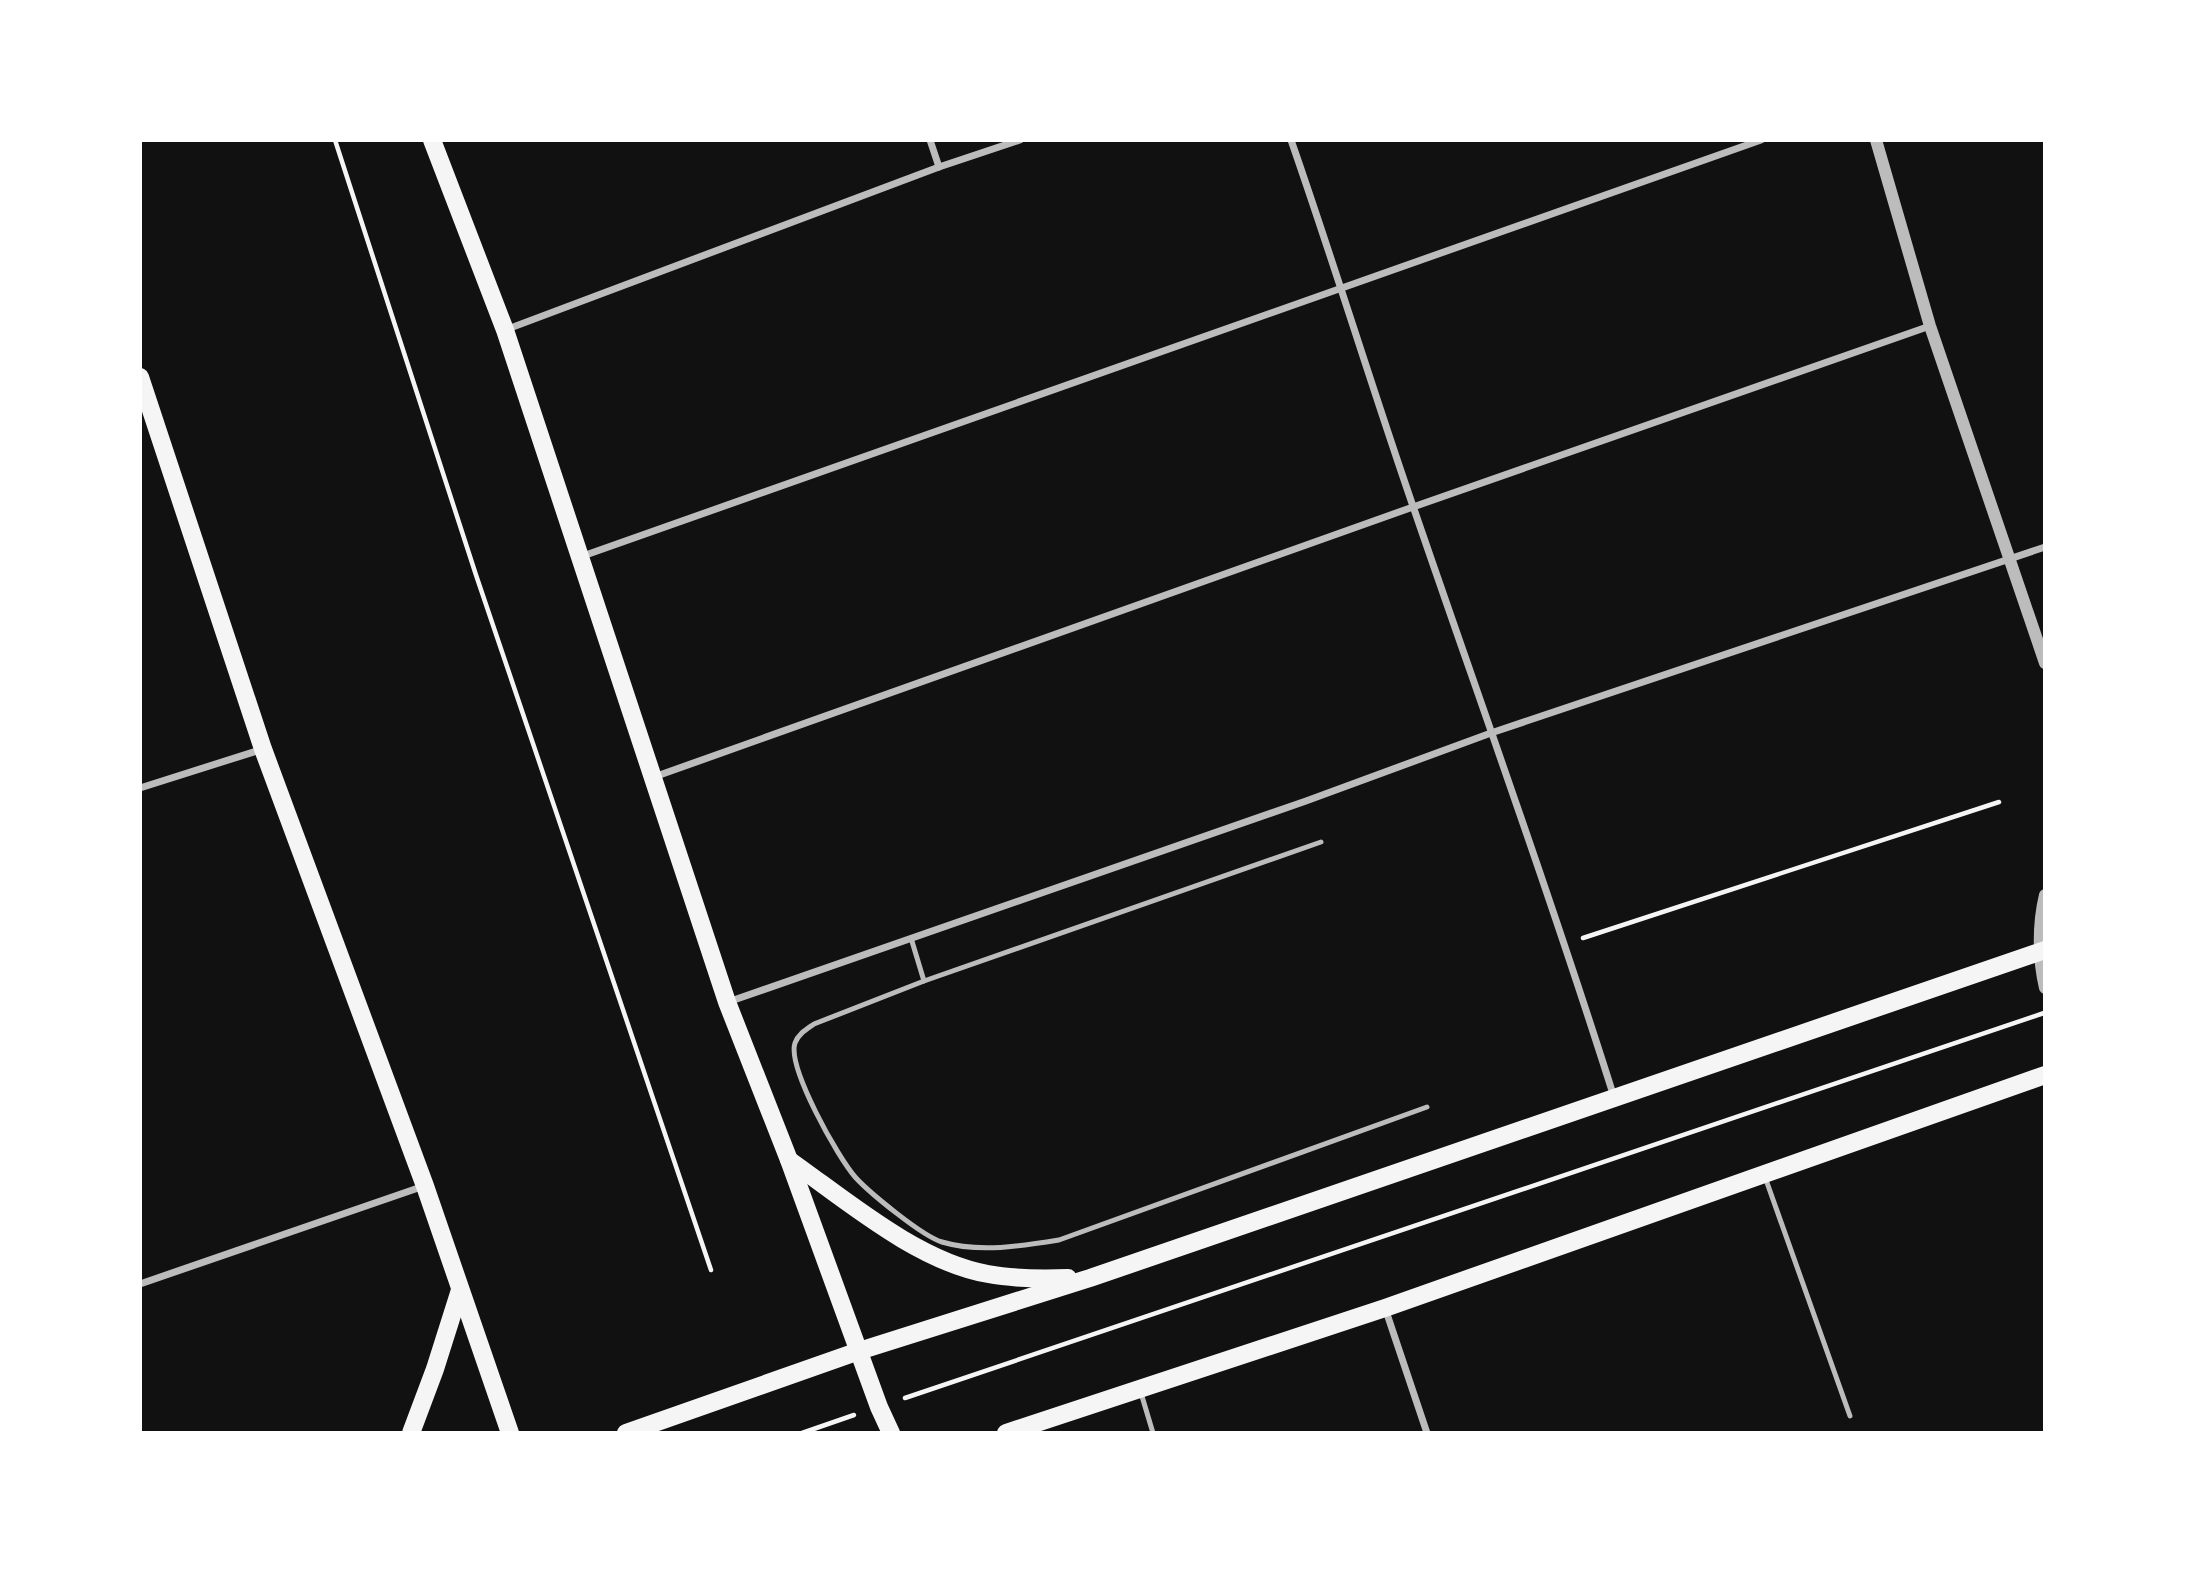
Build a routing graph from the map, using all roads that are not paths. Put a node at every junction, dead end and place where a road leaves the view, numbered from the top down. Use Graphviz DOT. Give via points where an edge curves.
graph roads {
  1 [pos="432,140"];
  2 [pos="930,140"];
  3 [pos="1020,140"];
  4 [pos="1291,140"];
  5 [pos="1761,140"];
  6 [pos="1876,140"];
  7 [pos="939,167"];
  8 [pos="1343,289"];
  9 [pos="1930,326"];
  10 [pos="505,330"];
  11 [pos="140,377"];
  12 [pos="1413,507"];
  13 [pos="2045,547"];
  14 [pos="579,557"];
  15 [pos="2010,559"];
  16 [pos="2045,663"];
  17 [pos="1491,733"];
  18 [pos="263,749"];
  19 [pos="652,778"];
  20 [pos="140,788"];
  21 [pos="1321,842"];
  22 [pos="2045,895"];
  23 [pos="911,938"];
  24 [pos="2043,951"];
  25 [pos="924,981"];
  26 [pos="2045,988"];
  27 [pos="727,1002"];
  28 [pos="2045,1075"];
  29 [pos="1615,1098"];
  30 [pos="1427,1107"];
  31 [pos="789,1160"];
  32 [pos="1764,1174"];
  33 [pos="425,1186"];
  34 [pos="1090,1278"];
  35 [pos="140,1284"];
  36 [pos="460,1290"];
  37 [pos="1385,1308"];
  38 [pos="859,1351"];
  39 [pos="1140,1390"];
  40 [pos="1062,1415"];
  41 [pos="1850,1416"];
  42 [pos="411,1433"];
  43 [pos="510,1433"];
  44 [pos="626,1433"];
  45 [pos="891,1433"];
  46 [pos="1006,1433"];
  47 [pos="1048,1433"];
  48 [pos="1153,1433"];
  49 [pos="1427,1433"];
  1 -- 10 [label="main road"];
  2 -- 7 [label="street"];
  3 -- 7 [label="street"];
  4 -- 8 [label="street"];
  5 -- 8 [label="street"];
  6 -- 9 [label="street"];
  7 -- 10 [label="street"];
  8 -- 12 [label="street"];
  8 -- 14 [label="street"];
  9 -- 12 [label="street"];
  9 -- 15 [label="street"];
  10 -- 14 [label="main road"];
  11 -- 18 [label="main road"];
  12 -- 17 [label="street"];
  12 -- 19 [label="street"];
  13 -- 15 [label="street"];
  14 -- 19 [label="main road"];
  15 -- 16 [label="street"];
  15 -- 17 [label="street"];
  17 -- 23 [label="street"];
  17 -- 29 [label="street"];
  18 -- 20 [label="street"];
  18 -- 33 [label="main road"];
  19 -- 27 [label="main road"];
  21 -- 25 [label="lane"];
  22 -- 24 [label="street"];
  23 -- 25 [label="lane"];
  23 -- 27 [label="street"];
  24 -- 26 [label="street"];
  24 -- 29 [label="main road"];
  25 -- 30 [label="lane" via="814,1024 799,1035 793,1055 814,1111 854,1176 883,1203 939,1241 1000,1247 1059,1240"];
  27 -- 31 [label="main road"];
  28 -- 32 [label="main road"];
  29 -- 34 [label="main road"];
  31 -- 34 [label="main road" via="905,1241 942,1260 986,1274"];
  31 -- 38 [label="main road"];
  32 -- 37 [label="main road"];
  32 -- 41 [label="lane"];
  33 -- 35 [label="street"];
  33 -- 36 [label="main road"];
  34 -- 38 [label="main road"];
  36 -- 42 [label="main road"];
  36 -- 43 [label="main road"];
  37 -- 39 [label="main road"];
  37 -- 49 [label="street"];
  38 -- 44 [label="main road"];
  38 -- 45 [label="main road"];
  39 -- 40 [label="main road"];
  39 -- 48 [label="lane"];
  40 -- 46 [label="main road"];
  40 -- 47 [label="main road"];
}
